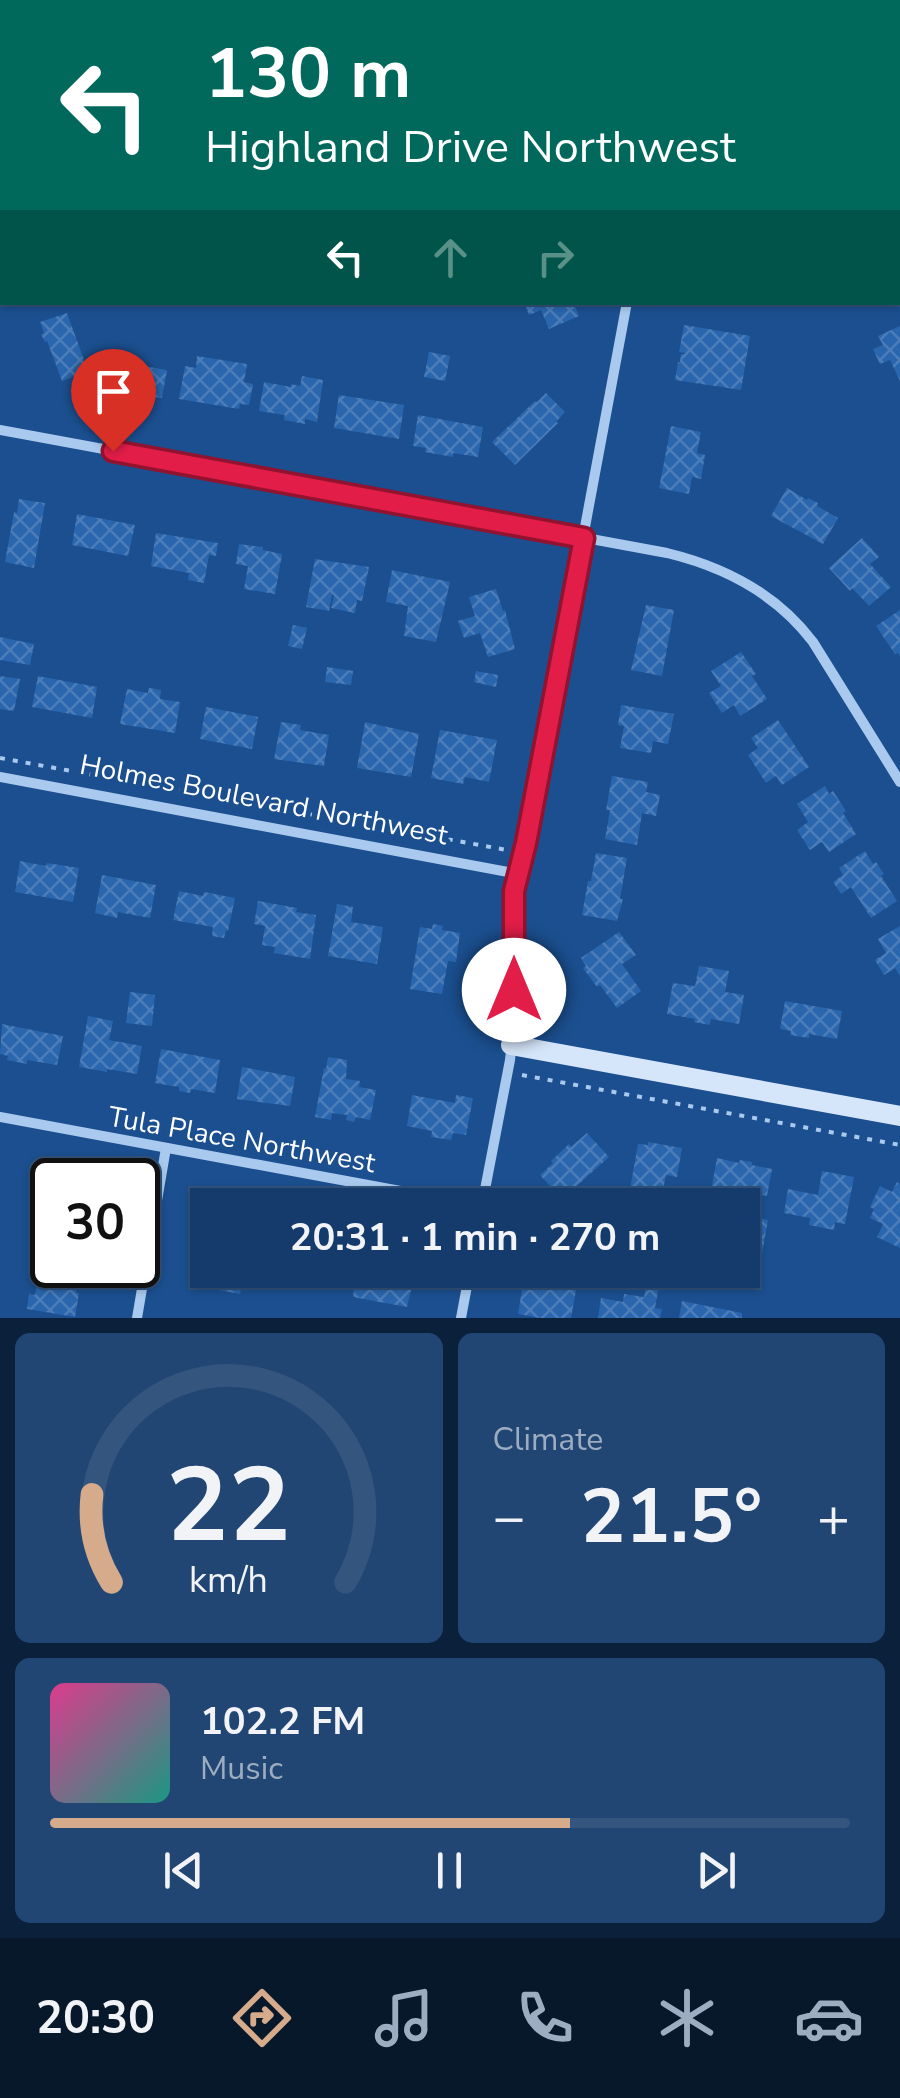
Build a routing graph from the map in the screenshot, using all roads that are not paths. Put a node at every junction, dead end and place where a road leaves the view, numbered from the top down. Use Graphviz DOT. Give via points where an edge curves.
graph roads {
  1 [pos="627,305"];
  2 [pos="0,430"];
  3 [pos="584,538"];
  4 [pos="0,777"];
  5 [pos="900,782"];
  6 [pos="518,874"];
  7 [pos="510,1045"];
  8 [pos="900,1116"];
  9 [pos="0,1117"];
  10 [pos="166,1148"];
  11 [pos="386,1188"];
  12 [pos="483,1188"];
  13 [pos="467,1288"];
  14 [pos="137,1318"];
  15 [pos="461,1318"];
  1 -- 3 [label="street"];
  2 -- 3 [label="street"];
  3 -- 5 [label="street" via="702,562 764,594 814,642"];
  3 -- 6 [label="street"];
  4 -- 6 [label="street, Holmes Boulevard Northwest"];
  6 -- 7 [label="street"];
  7 -- 8 [label="street"];
  7 -- 12 [label="street"];
  9 -- 10 [label="street, Tula Place Northwest"];
  10 -- 11 [label="street, Tula Place Northwest"];
  10 -- 14 [label="street"];
  13 -- 15 [label="street"];
}
